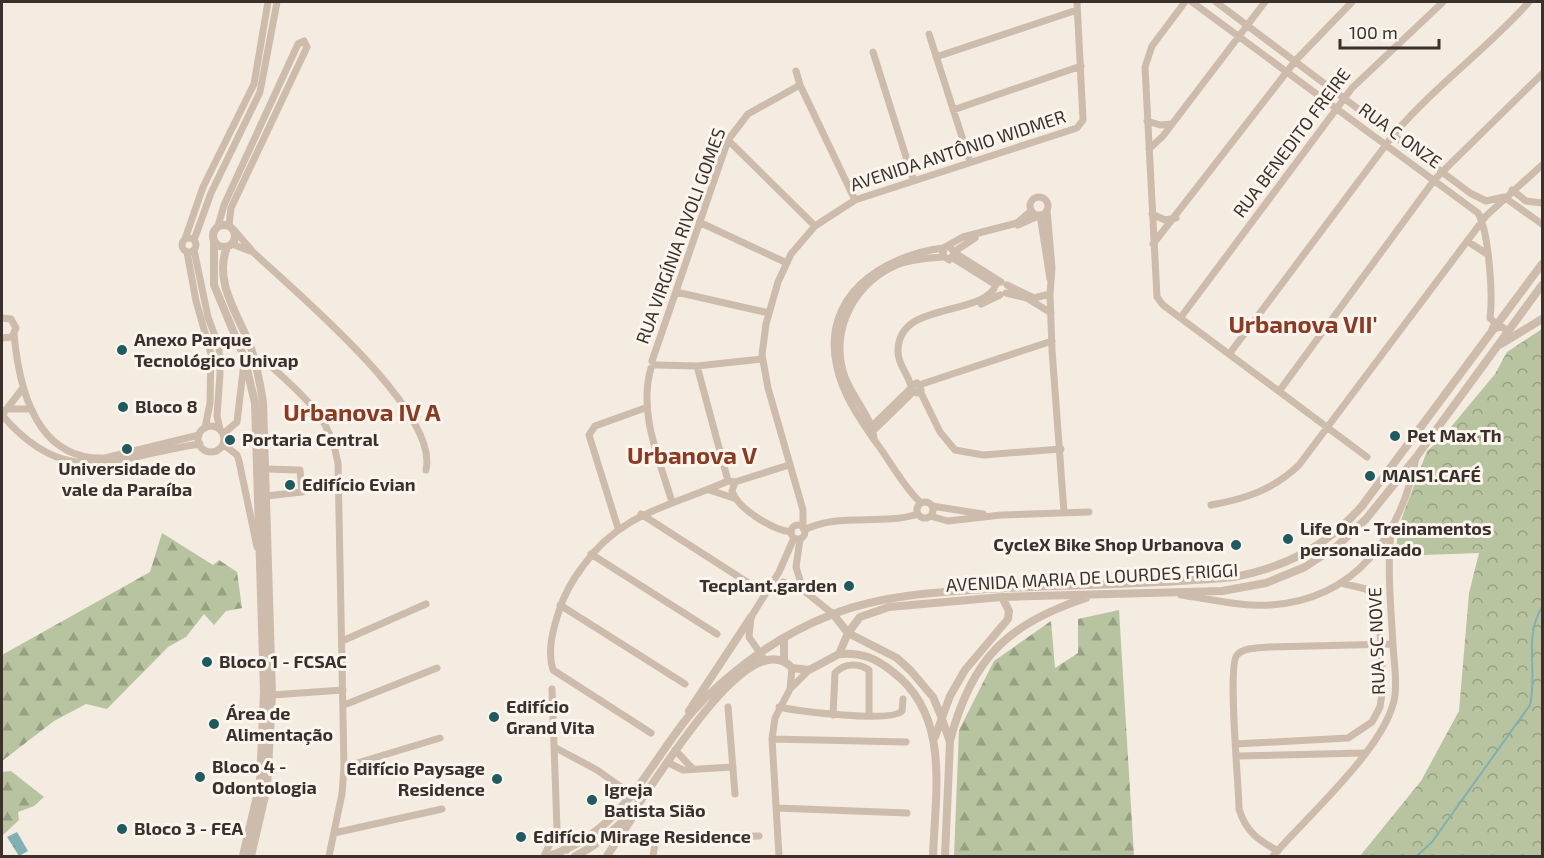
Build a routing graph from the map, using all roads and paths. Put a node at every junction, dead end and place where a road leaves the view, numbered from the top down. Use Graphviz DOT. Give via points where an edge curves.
graph roads {
  1 [pos="268,2"];
  2 [pos="277,2"];
  3 [pos="1185,2"];
  4 [pos="1192,2"];
  5 [pos="1216,2"];
  6 [pos="1264,2"];
  7 [pos="1352,2"];
  8 [pos="1443,2"];
  9 [pos="1529,2"];
  10 [pos="1077,6"];
  11 [pos="1246,24"];
  12 [pos="929,34"];
  13 [pos="1238,35"];
  14 [pos="873,52"];
  15 [pos="936,57"];
  16 [pos="1296,60"];
  17 [pos="1080,66"];
  18 [pos="796,71"];
  19 [pos="1288,71"];
  20 [pos="1542,74"];
  21 [pos="800,86"];
  22 [pos="1345,96"];
  23 [pos="1336,108"];
  24 [pos="953,110"];
  25 [pos="1147,121"];
  26 [pos="1172,124"];
  27 [pos="1394,134"];
  28 [pos="728,140"];
  29 [pos="1386,143"];
  30 [pos="1149,149"];
  31 [pos="970,162"];
  32 [pos="1542,165"];
  33 [pos="1443,171"];
  34 [pos="913,179"];
  35 [pos="1435,179"];
  36 [pos="1512,190"];
  37 [pos="1504,197"];
  38 [pos="855,200"];
  39 [pos="1542,203"];
  40 [pos="1039,213"];
  41 [pos="1152,214"];
  42 [pos="1176,218"];
  43 [pos="1482,221"];
  44 [pos="699,222"];
  45 [pos="1542,224"];
  46 [pos="219,226"];
  47 [pos="815,226"];
  48 [pos="232,228"];
  49 [pos="185,239"];
  50 [pos="194,240"];
  51 [pos="214,241"];
  52 [pos="1467,241"];
  53 [pos="1153,244"];
  54 [pos="230,245"];
  55 [pos="946,247"];
  56 [pos="190,251"];
  57 [pos="253,252"];
  58 [pos="955,254"];
  59 [pos="1487,254"];
  60 [pos="943,257"];
  61 [pos="787,263"];
  62 [pos="1542,264"];
  63 [pos="1542,285"];
  64 [pos="1001,288"];
  65 [pos="676,292"];
  66 [pos="1050,294"];
  67 [pos="769,313"];
  68 [pos="1051,313"];
  69 [pos="1181,317"];
  70 [pos="2,318"];
  71 [pos="1490,318"];
  72 [pos="1542,319"];
  73 [pos="1492,328"];
  74 [pos="1508,331"];
  75 [pos="14,334"];
  76 [pos="4,339"];
  77 [pos="1052,341"];
  78 [pos="1486,342"];
  79 [pos="1498,346"];
  80 [pos="15,348"];
  81 [pos="1230,353"];
  82 [pos="244,357"];
  83 [pos="762,359"];
  84 [pos="653,365"];
  85 [pos="697,366"];
  86 [pos="272,367"];
  87 [pos="915,387"];
  88 [pos="23,388"];
  89 [pos="1280,390"];
  90 [pos="259,403"];
  91 [pos="645,408"];
  92 [pos="8,409"];
  93 [pos="30,409"];
  94 [pos="1329,427"];
  95 [pos="205,428"];
  96 [pos="222,432"];
  97 [pos="871,432"];
  98 [pos="199,435"];
  99 [pos="200,444"];
  100 [pos="223,444"];
  101 [pos="1061,449"];
  102 [pos="1417,456"];
  103 [pos="1367,457"];
  104 [pos="789,465"];
  105 [pos="265,469"];
  106 [pos="426,470"];
  107 [pos="732,483"];
  108 [pos="707,490"];
  109 [pos="266,496"];
  110 [pos="734,498"];
  111 [pos="672,502"];
  112 [pos="921,503"];
  113 [pos="932,506"];
  114 [pos="1210,506"];
  115 [pos="1064,512"];
  116 [pos="1089,512"];
  117 [pos="641,514"];
  118 [pos="918,514"];
  119 [pos="1001,515"];
  120 [pos="930,516"];
  121 [pos="618,528"];
  122 [pos="798,532"];
  123 [pos="1391,532"];
  124 [pos="591,554"];
  125 [pos="259,557"];
  126 [pos="750,584"];
  127 [pos="1341,584"];
  128 [pos="803,590"];
  129 [pos="768,592"];
  130 [pos="1169,593"];
  131 [pos="1092,596"];
  132 [pos="1002,597"];
  133 [pos="426,604"];
  134 [pos="561,605"];
  135 [pos="833,614"];
  136 [pos="752,617"];
  137 [pos="856,622"];
  138 [pos="848,633"];
  139 [pos="717,634"];
  140 [pos="784,638"];
  141 [pos="342,641"];
  142 [pos="1381,643"];
  143 [pos="1393,644"];
  144 [pos="877,647"];
  145 [pos="838,654"];
  146 [pos="761,656"];
  147 [pos="784,660"];
  148 [pos="437,668"];
  149 [pos="792,668"];
  150 [pos="809,670"];
  151 [pos="685,684"];
  152 [pos="552,689"];
  153 [pos="790,689"];
  154 [pos="343,690"];
  155 [pos="272,695"];
  156 [pos="950,696"];
  157 [pos="933,697"];
  158 [pos="903,699"];
  159 [pos="344,705"];
  160 [pos="728,707"];
  161 [pos="779,707"];
  162 [pos="833,715"];
  163 [pos="869,715"];
  164 [pos="941,716"];
  165 [pos="1376,717"];
  166 [pos="685,721"];
  167 [pos="1386,725"];
  168 [pos="651,734"];
  169 [pos="440,738"];
  170 [pos="772,739"];
  171 [pos="934,740"];
  172 [pos="906,742"];
  173 [pos="950,742"];
  174 [pos="1236,744"];
  175 [pos="554,747"];
  176 [pos="675,750"];
  177 [pos="1364,753"];
  178 [pos="1238,756"];
  179 [pos="667,762"];
  180 [pos="733,766"];
  181 [pos="344,767"];
  182 [pos="693,769"];
  183 [pos="735,794"];
  184 [pos="633,795"];
  185 [pos="641,801"];
  186 [pos="776,808"];
  187 [pos="442,809"];
  188 [pos="906,813"];
  189 [pos="557,829"];
  190 [pos="334,832"];
  191 [pos="759,836"];
  192 [pos="567,850"];
  193 [pos="1275,854"];
  194 [pos="243,856"];
  195 [pos="251,856"];
  196 [pos="328,856"];
  197 [pos="544,856"];
  198 [pos="549,856"];
  199 [pos="575,856"];
  200 [pos="608,856"];
  201 [pos="653,856"];
  202 [pos="779,856"];
  203 [pos="933,856"];
  204 [pos="945,856"];
  1 -- 49 [label="street" via="254,84 203,187"];
  2 -- 50 [label="street" via="260,92 211,193"];
  3 -- 25 [label="street" via="1147,57"];
  4 -- 13 [label="street, RUA C ONZE"];
  5 -- 11 [label="street, RUA C ONZE"];
  6 -- 11 [label="street"];
  7 -- 16 [label="street"];
  8 -- 22 [label="street, RUA BENEDITO FREIRE" via="1374,64"];
  9 -- 27 [label="street"];
  10 -- 15 [label="street"];
  10 -- 17 [label="street, AVENIDA ANTÔNIO WIDMER"];
  11 -- 13 [label="street"];
  11 -- 16 [label="street, RUA C ONZE"];
  12 -- 15 [label="street"];
  13 -- 19 [label="street, RUA C ONZE"];
  13 -- 26 [label="street"];
  14 -- 34 [label="street"];
  15 -- 24 [label="street"];
  16 -- 19 [label="street"];
  16 -- 22 [label="street, RUA C ONZE"];
  17 -- 24 [label="street"];
  17 -- 31 [label="street, AVENIDA ANTÔNIO WIDMER" via="1083,120 1077,128"];
  18 -- 21 [label="street"];
  19 -- 23 [label="street, RUA C ONZE"];
  19 -- 42 [label="street"];
  20 -- 33 [label="street"];
  21 -- 28 [label="street, RUA VIRGÍNIA RIVOLI GOMES" via="748,114"];
  21 -- 38 [label="street"];
  22 -- 23 [label="street, RUA BENEDITO FREIRE"];
  22 -- 27 [label="street, RUA C ONZE"];
  23 -- 29 [label="street, RUA C ONZE"];
  23 -- 69 [label="street, RUA BENEDITO FREIRE"];
  24 -- 31 [label="street"];
  25 -- 26 [label="street"];
  25 -- 30 [label="street"];
  26 -- 30 [label="street"];
  27 -- 29 [label="street"];
  27 -- 33 [label="street, RUA C ONZE"];
  28 -- 44 [label="street, RUA VIRGÍNIA RIVOLI GOMES"];
  28 -- 47 [label="street"];
  29 -- 35 [label="street, RUA C ONZE"];
  29 -- 81 [label="street"];
  30 -- 41 [label="street"];
  31 -- 34 [label="street, AVENIDA ANTÔNIO WIDMER"];
  32 -- 36 [label="street"];
  33 -- 35 [label="street"];
  33 -- 37 [label="street, RUA C ONZE" via="1483,200"];
  34 -- 38 [label="street, AVENIDA ANTÔNIO WIDMER"];
  35 -- 43 [label="street, RUA C ONZE" via="1475,210"];
  35 -- 89 [label="street"];
  36 -- 37 [label="street"];
  36 -- 39 [label="street" via="1526,201"];
  37 -- 43 [label="street"];
  37 -- 45 [label="street"];
  38 -- 47 [label="street, AVENIDA ANTÔNIO WIDMER"];
  40 -- 55 [label="street" via="963,237"];
  40 -- 58 [label="street" via="1030,222 976,237"];
  40 -- 66 [label="street" via="1052,268"];
  41 -- 42 [label="street" via="1165,220"];
  41 -- 53 [label="street"];
  42 -- 53 [label="street"];
  43 -- 52 [label="street"];
  43 -- 59 [label="street"];
  44 -- 61 [label="street"];
  44 -- 65 [label="street, RUA VIRGÍNIA RIVOLI GOMES"];
  46 -- 48 [label="street"];
  46 -- 48 [label="street" via="224,205 298,44 304,41 307,47 231,208"];
  46 -- 51 [label="street" via="214,231"];
  47 -- 61 [label="street, AVENIDA ANTÔNIO WIDMER"];
  48 -- 54 [label="street"];
  48 -- 57 [label="street"];
  49 -- 50 [label="street"];
  49 -- 56 [label="street" via="182,245"];
  50 -- 56 [label="street" via="196,246"];
  51 -- 54 [label="street" via="220,246"];
  51 -- 82 [label="street" via="214,285"];
  52 -- 59 [label="street"];
  52 -- 94 [label="street"];
  53 -- 69 [label="street" via="1156,294"];
  54 -- 57 [label="street"];
  54 -- 90 [label="street" via="223,278 258,369"];
  55 -- 58 [label="street"];
  55 -- 60 [label="street"];
  55 -- 97 [label="street" via="907,255 878,269 854,291 839,317 835,337 837,369 847,396"];
  56 -- 95 [label="street" via="196,300 212,354"];
  56 -- 96 [label="street" via="219,347 217,416"];
  57 -- 106 [label="street" via="382,377 422,439 428,457"];
  58 -- 60 [label="street"];
  58 -- 64 [label="street"];
  59 -- 71 [label="street" via="1492,296"];
  60 -- 97 [label="street" via="902,263 879,275 848,309 841,335 841,364"];
  61 -- 67 [label="street, AVENIDA ANTÔNIO WIDMER"];
  62 -- 73 [label="street, AVENIDA MARIA DE LOURDES FRIGGI"];
  63 -- 74 [label="street, AVENIDA MARIA DE LOURDES FRIGGI"];
  64 -- 66 [label="street" via="1034,297"];
  64 -- 68 [label="street"];
  64 -- 87 [label="street" via="983,299 915,321 903,332 897,354"];
  65 -- 67 [label="street"];
  65 -- 84 [label="street, RUA VIRGÍNIA RIVOLI GOMES"];
  66 -- 68 [label="street"];
  67 -- 83 [label="street, AVENIDA ANTÔNIO WIDMER"];
  68 -- 77 [label="street"];
  69 -- 81 [label="street"];
  70 -- 75 [label="street" via="14,322"];
  71 -- 73 [label="street" via="1495,323"];
  71 -- 78 [label="street"];
  72 -- 79 [label="street"];
  73 -- 74 [label="street"];
  73 -- 78 [label="street, AVENIDA MARIA DE LOURDES FRIGGI"];
  74 -- 79 [label="street, AVENIDA MARIA DE LOURDES FRIGGI"];
  75 -- 76 [label="street"];
  75 -- 80 [label="street"];
  76 -- 80 [label="street"];
  77 -- 87 [label="street"];
  77 -- 101 [label="street"];
  78 -- 135 [label="street, AVENIDA MARIA DE LOURDES FRIGGI" via="1353,516 1328,538 1292,560 1234,577 935,592 884,599"];
  79 -- 102 [label="street, AVENIDA MARIA DE LOURDES FRIGGI"];
  80 -- 88 [label="street"];
  81 -- 89 [label="street"];
  82 -- 90 [label="street"];
  82 -- 96 [label="street" via="237,422"];
  83 -- 85 [label="street"];
  83 -- 104 [label="street, AVENIDA ANTÔNIO WIDMER"];
  84 -- 85 [label="street"];
  84 -- 91 [label="street, RUA VIRGÍNIA RIVOLI GOMES" via="646,383"];
  85 -- 107 [label="street"];
  86 -- 141 [label="street" via="319,412 336,450"];
  87 -- 97 [label="street"];
  87 -- 101 [label="street" via="940,432 955,450 982,455"];
  88 -- 92 [label="street"];
  88 -- 93 [label="street"];
  89 -- 94 [label="street"];
  90 -- 105 [label="street"];
  90 -- 125 [label="street"];
  91 -- 111 [label="street, RUA VIRGÍNIA RIVOLI GOMES"];
  91 -- 121 [label="street" via="595,426 590,435"];
  92 -- 93 [label="street"];
  92 -- 99 [label="street" via="2,415 29,443 63,459 89,465"];
  93 -- 98 [label="street" via="59,447 89,458 105,458"];
  94 -- 103 [label="street"];
  94 -- 114 [label="street" via="1299,465 1273,486 1242,499"];
  95 -- 96 [label="street" via="213,426"];
  95 -- 98 [label="street"];
  96 -- 100 [label="street"];
  97 -- 112 [label="street" via="905,486"];
  98 -- 99 [label="street"];
  99 -- 100 [label="street" via="213,452"];
  100 -- 125 [label="street" via="239,461"];
  101 -- 115 [label="street"];
  102 -- 123 [label="street" via="1410,489"];
  102 -- 130 [label="street, AVENIDA MARIA DE LOURDES FRIGGI" via="1356,530 1316,561 1257,585"];
  104 -- 107 [label="street"];
  104 -- 122 [label="street, AVENIDA ANTÔNIO WIDMER" via="803,510"];
  105 -- 109 [label="street"];
  105 -- 109 [label="street" via="300,470 302,492"];
  107 -- 108 [label="street"];
  107 -- 110 [label="street"];
  108 -- 110 [label="street"];
  108 -- 111 [label="street"];
  109 -- 155 [label="street"];
  110 -- 122 [label="street" via="777,528"];
  111 -- 117 [label="street"];
  112 -- 113 [label="street"];
  112 -- 118 [label="street"];
  113 -- 119 [label="street"];
  113 -- 120 [label="street"];
  115 -- 116 [label="street"];
  115 -- 119 [label="street"];
  117 -- 121 [label="street"];
  117 -- 126 [label="street"];
  118 -- 120 [label="street" via="923,518"];
  118 -- 122 [label="street" via="823,523"];
  119 -- 120 [label="street" via="948,521"];
  121 -- 124 [label="street"];
  122 -- 128 [label="street, AVENIDA ANTÔNIO WIDMER" via="796,567"];
  122 -- 129 [label="street"];
  123 -- 127 [label="street" via="1366,563"];
  123 -- 143 [label="street, RUA SC NOVE"];
  124 -- 134 [label="street"];
  124 -- 139 [label="street"];
  125 -- 194 [label="street" via="262,752 256,807"];
  127 -- 130 [label="street" via="1306,598 1272,605"];
  127 -- 142 [label="street" via="1360,586 1374,596 1379,609"];
  128 -- 129 [label="street" via="783,582"];
  128 -- 135 [label="street"];
  129 -- 136 [label="street"];
  130 -- 131 [label="street, AVENIDA MARIA DE LOURDES FRIGGI"];
  131 -- 132 [label="street, AVENIDA MARIA DE LOURDES FRIGGI"];
  131 -- 173 [label="street" via="1049,611 1004,640 968,685"];
  132 -- 137 [label="street, AVENIDA MARIA DE LOURDES FRIGGI" via="889,607 864,614"];
  132 -- 156 [label="street" via="1009,611 1008,619 979,650"];
  133 -- 141 [label="street"];
  134 -- 151 [label="street"];
  134 -- 168 [label="street" via="550,650 555,673"];
  135 -- 138 [label="street"];
  135 -- 140 [label="street, AVENIDA MARIA DE LOURDES FRIGGI"];
  136 -- 146 [label="street" via="750,637"];
  136 -- 166 [label="street"];
  137 -- 138 [label="street, AVENIDA MARIA DE LOURDES FRIGGI"];
  137 -- 144 [label="street" via="861,636"];
  138 -- 144 [label="street"];
  138 -- 145 [label="street, AVENIDA MARIA DE LOURDES FRIGGI"];
  140 -- 146 [label="street, AVENIDA MARIA DE LOURDES FRIGGI"];
  140 -- 147 [label="street"];
  141 -- 154 [label="street"];
  142 -- 143 [label="street"];
  142 -- 165 [label="street" via="1383,693"];
  142 -- 174 [label="street" via="1269,647 1237,654 1232,682"];
  143 -- 167 [label="street, RUA SC NOVE" via="1395,693"];
  144 -- 157 [label="street" via="904,664"];
  145 -- 150 [label="street"];
  145 -- 171 [label="street" via="869,656 900,676 920,702"];
  146 -- 147 [label="street"];
  146 -- 166 [label="street, AVENIDA MARIA DE LOURDES FRIGGI" via="710,694"];
  146 -- 176 [label="street, AVENIDA MARIA DE LOURDES FRIGGI" via="717,698"];
  147 -- 149 [label="street"];
  148 -- 159 [label="street"];
  149 -- 150 [label="street"];
  149 -- 153 [label="street"];
  150 -- 153 [label="street"];
  152 -- 175 [label="street"];
  153 -- 161 [label="street"];
  154 -- 155 [label="street"];
  154 -- 159 [label="street"];
  155 -- 195 [label="street" via="267,787"];
  156 -- 157 [label="street"];
  156 -- 164 [label="street"];
  157 -- 164 [label="street"];
  158 -- 163 [label="street" via="904,708 899,715"];
  159 -- 181 [label="street"];
  160 -- 180 [label="street"];
  161 -- 162 [label="street"];
  161 -- 170 [label="street"];
  162 -- 163 [label="street"];
  162 -- 163 [label="street" via="835,673 846,665 869,670"];
  164 -- 171 [label="street"];
  164 -- 173 [label="street"];
  165 -- 167 [label="street"];
  165 -- 174 [label="street" via="1348,738"];
  166 -- 184 [label="street, AVENIDA MARIA DE LOURDES FRIGGI"];
  167 -- 177 [label="street, RUA SC NOVE"];
  169 -- 181 [label="street"];
  170 -- 172 [label="street"];
  170 -- 186 [label="street"];
  171 -- 203 [label="street"];
  173 -- 204 [label="street"];
  174 -- 178 [label="street"];
  175 -- 184 [label="street"];
  175 -- 189 [label="street"];
  176 -- 179 [label="street, AVENIDA MARIA DE LOURDES FRIGGI"];
  176 -- 182 [label="street"];
  177 -- 178 [label="street"];
  177 -- 193 [label="street, RUA SC NOVE"];
  178 -- 193 [label="street" via="1239,809 1244,824"];
  179 -- 182 [label="street" via="683,770"];
  179 -- 185 [label="street, AVENIDA MARIA DE LOURDES FRIGGI"];
  180 -- 182 [label="street"];
  180 -- 183 [label="street"];
  181 -- 190 [label="street"];
  184 -- 185 [label="street"];
  184 -- 192 [label="street, AVENIDA MARIA DE LOURDES FRIGGI" via="603,828"];
  185 -- 199 [label="street" via="596,845"];
  185 -- 200 [label="street"];
  186 -- 188 [label="street"];
  186 -- 202 [label="street"];
  187 -- 190 [label="street"];
  189 -- 192 [label="street"];
  189 -- 197 [label="street"];
  190 -- 196 [label="street"];
  191 -- 201 [label="street" via="664,839 655,843"];
  192 -- 198 [label="street, AVENIDA MARIA DE LOURDES FRIGGI"];
  192 -- 199 [label="street"];
}
